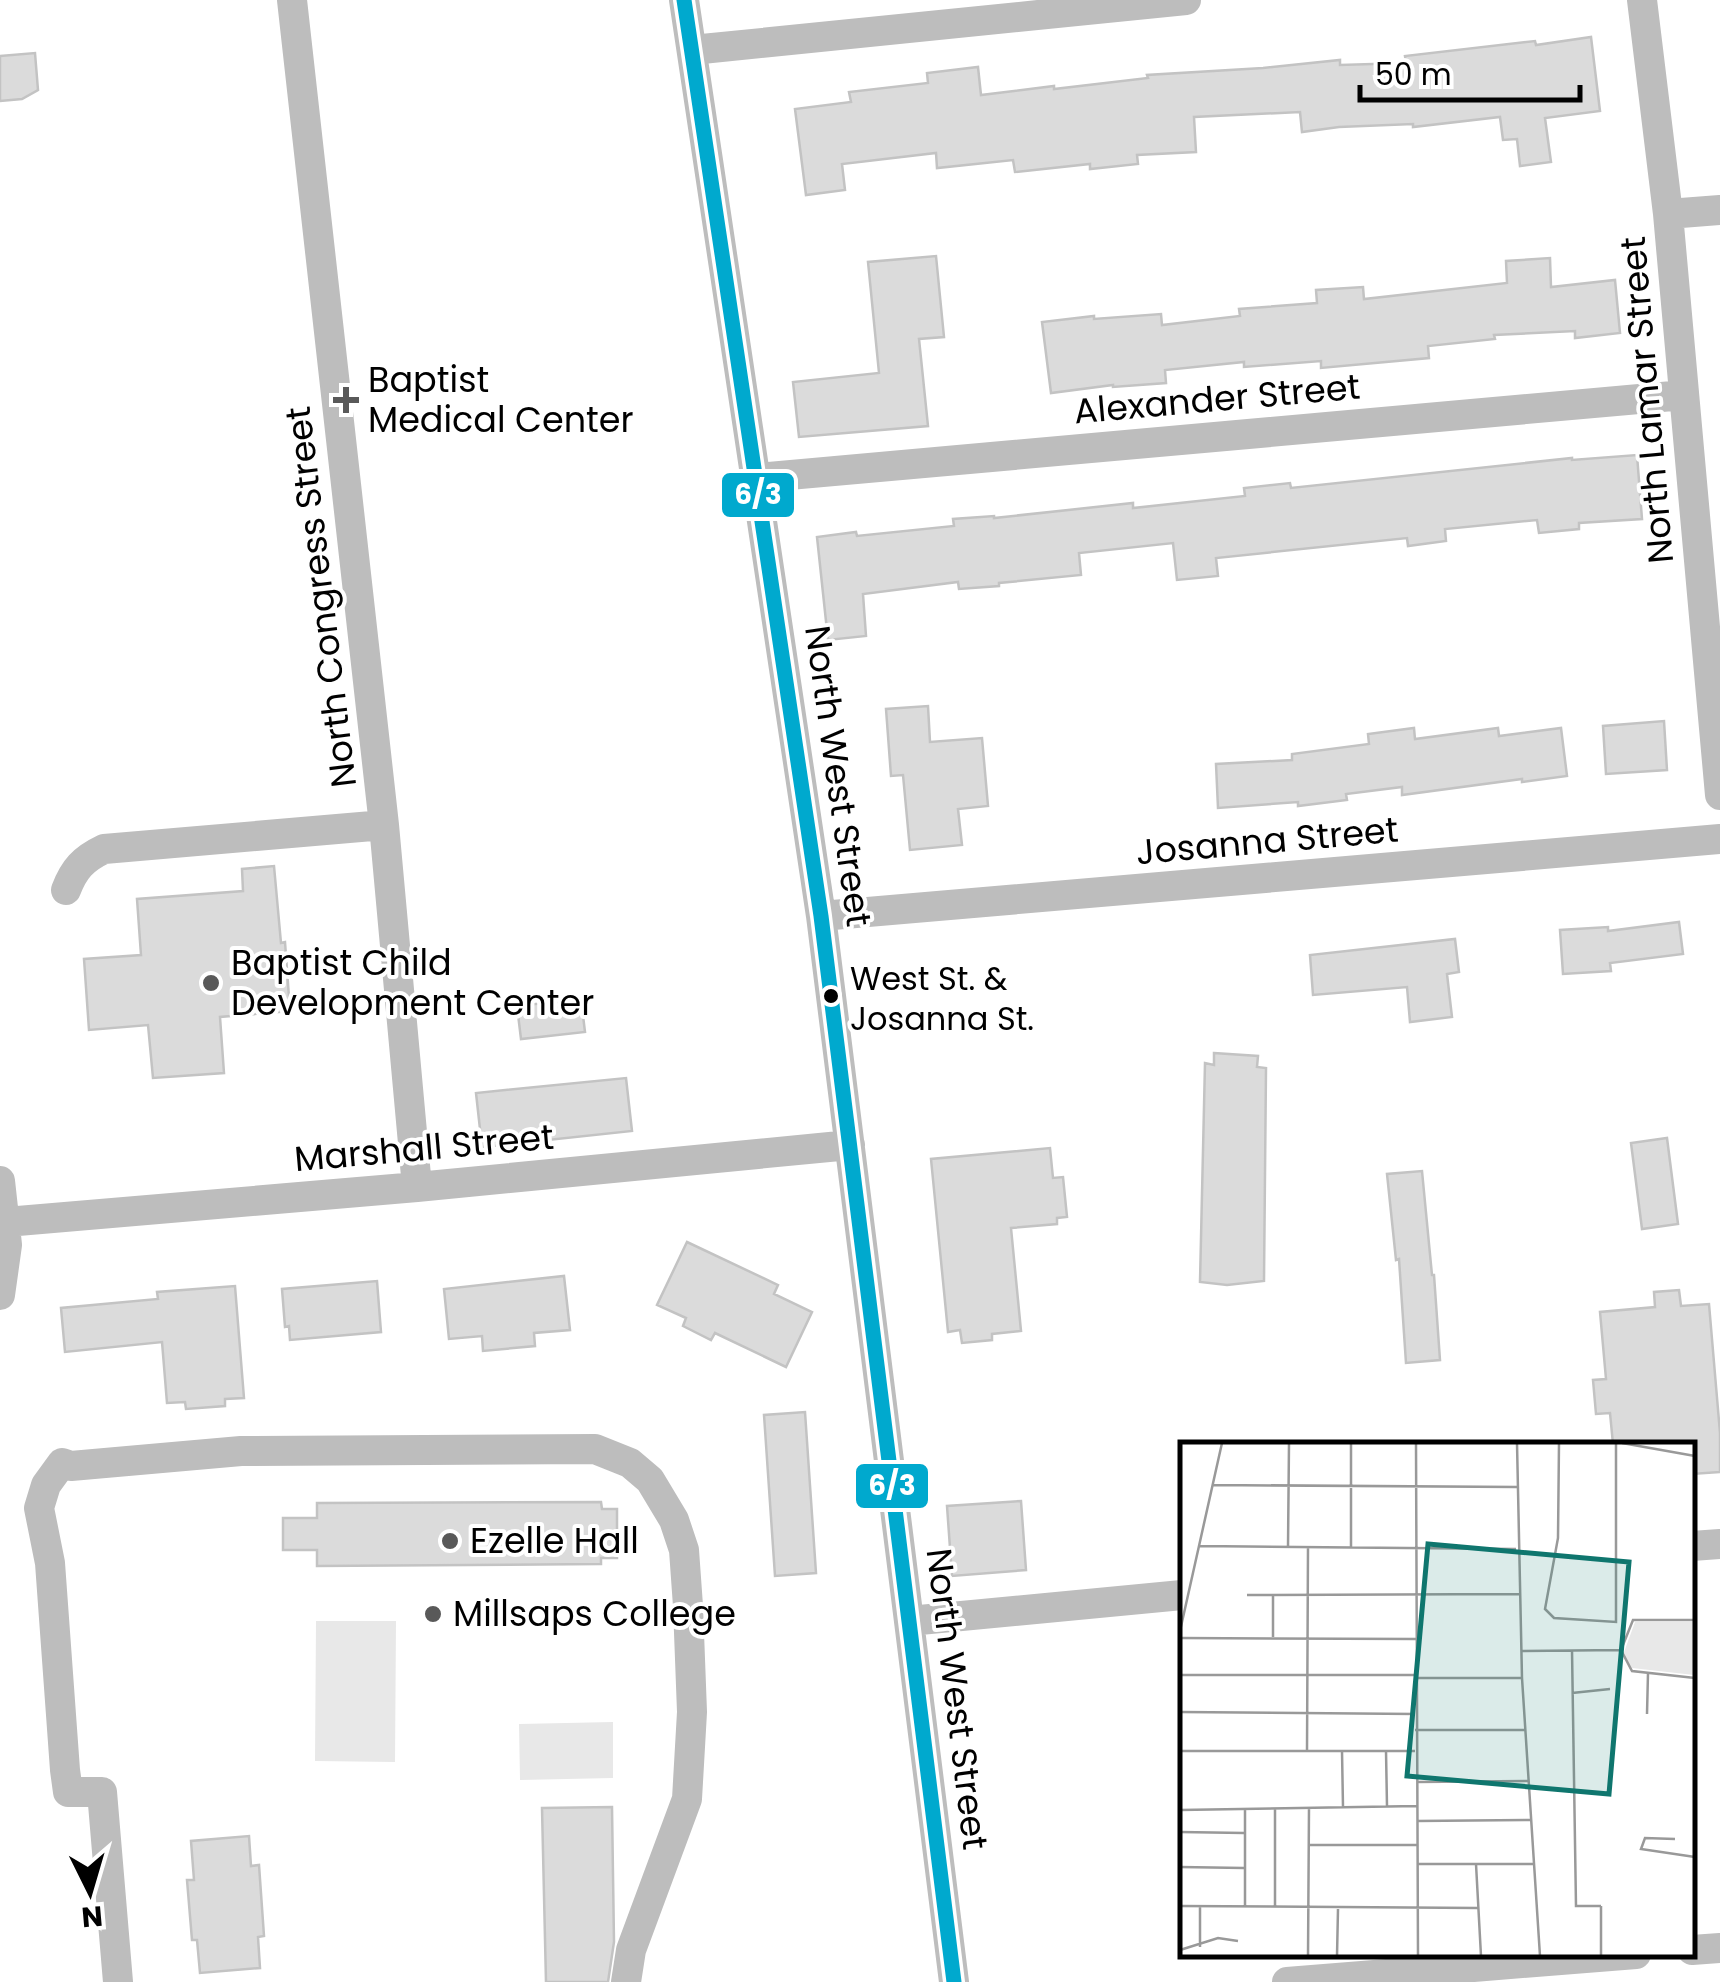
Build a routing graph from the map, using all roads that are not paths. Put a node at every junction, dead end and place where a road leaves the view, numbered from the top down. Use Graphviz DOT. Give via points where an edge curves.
graph roads {
  1 [pos="292,0"];
  2 [pos="684,0"];
  3 [pos="1186,0"];
  4 [pos="1642,0"];
  5 [pos="692,50"];
  6 [pos="1720,210"];
  7 [pos="1668,214"];
  8 [pos="1684,395"];
  9 [pos="756,478"];
  10 [pos="1708,531"];
  11 [pos="1720,795"];
  12 [pos="384,826"];
  13 [pos="1720,839"];
  14 [pos="66,890"];
  15 [pos="821,916"];
  16 [pos="850,1145"];
  17 [pos="0,1181"];
  18 [pos="417,1187"];
  19 [pos="6,1222"];
  20 [pos="0,1295"];
  21 [pos="1720,1544"];
  22 [pos="1695,1546"];
  23 [pos="1180,1595"];
  24 [pos="909,1621"];
  25 [pos="1720,1948"];
  26 [pos="1695,1950"];
  27 [pos="1599,1957"];
  28 [pos="118,1982"];
  29 [pos="626,1982"];
  30 [pos="954,1982"];
  31 [pos="1288,1982"];
  1 -- 12 [label="street, North Congress Street"];
  2 -- 5 [label="street, North West Street"];
  3 -- 5 [label="street"];
  4 -- 7 [label="street, North Lamar Street"];
  5 -- 9 [label="street, North West Street"];
  6 -- 7 [label="street"];
  7 -- 8 [label="street, North Lamar Street"];
  8 -- 9 [label="street, Alexander Street"];
  8 -- 10 [label="street, North Lamar Street"];
  9 -- 15 [label="street, North West Street"];
  10 -- 11 [label="street, North Lamar Street"];
  12 -- 14 [label="street" via="104,850 85,858"];
  12 -- 18 [label="street, North Congress Street"];
  13 -- 15 [label="street, Josanna Street"];
  15 -- 16 [label="street, North West Street"];
  16 -- 18 [label="street, Marshall Street"];
  16 -- 24 [label="street, North West Street"];
  17 -- 19 [label="street"];
  18 -- 19 [label="street, Marshall Street"];
  19 -- 20 [label="street"];
  21 -- 22 [label="street"];
  23 -- 24 [label="street"];
  24 -- 30 [label="street, North West Street"];
  25 -- 26 [label="street"];
  27 -- 31 [label="street"];
  28 -- 29 [label="street" via="102,1792 68,1792 65,1770 40,1508 62,1463 241,1452 596,1449 650,1480 674,1520 684,1550 689,1625 687,1799 631,1950"];
}
